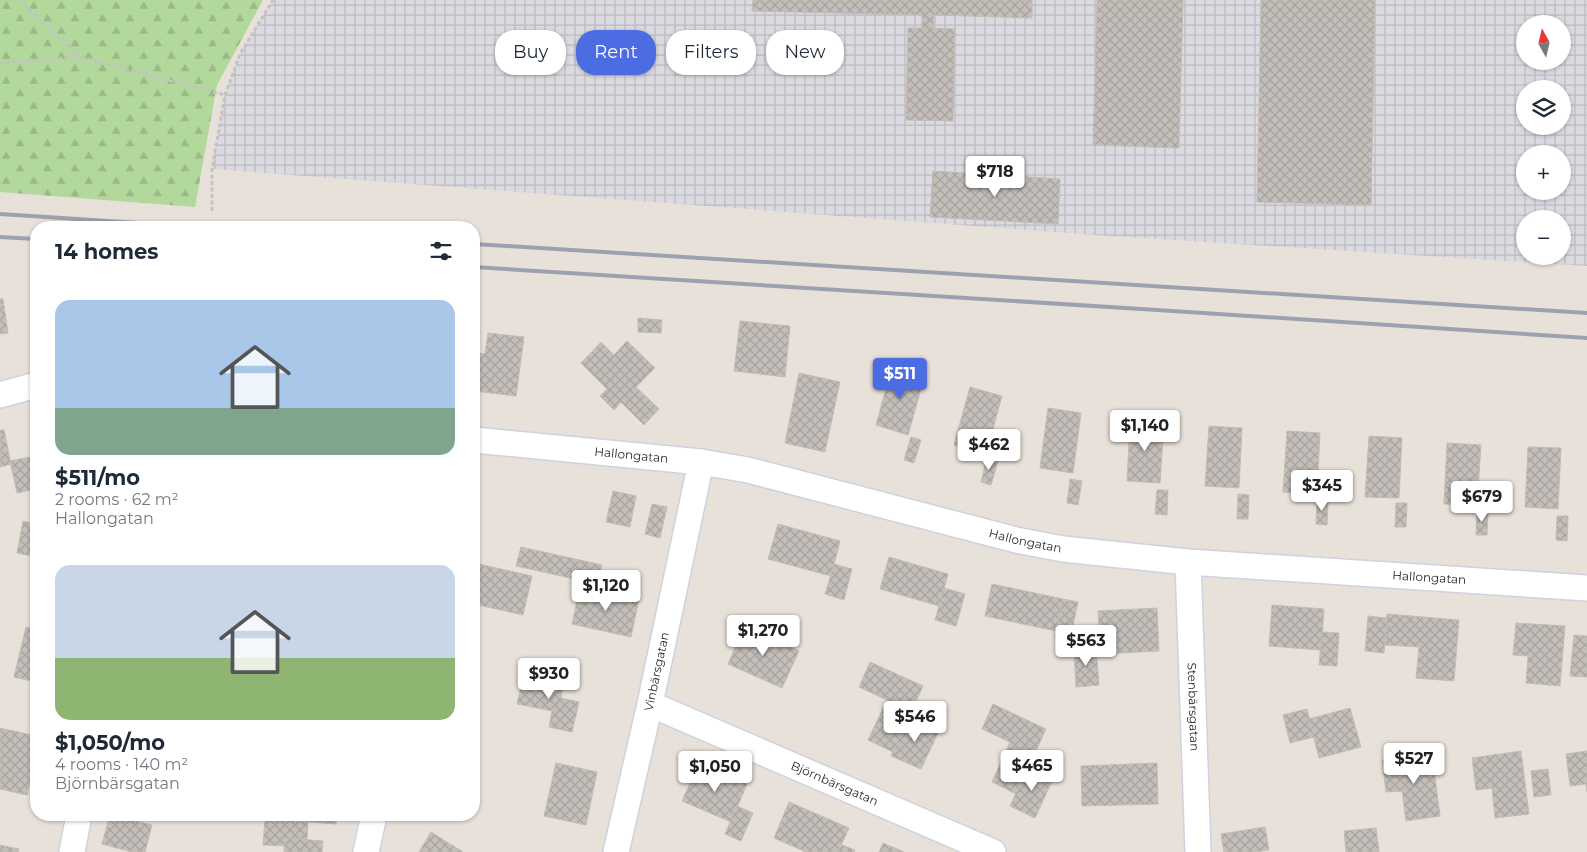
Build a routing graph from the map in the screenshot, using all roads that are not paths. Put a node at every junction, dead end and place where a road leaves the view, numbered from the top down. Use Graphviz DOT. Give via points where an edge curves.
graph roads {
  1 [pos="30,387"];
  2 [pos="0,395"];
  3 [pos="480,441"];
  4 [pos="701,462"];
  5 [pos="1188,562"];
  6 [pos="1587,588"];
  7 [pos="650,704"];
  8 [pos="79,821"];
  9 [pos="373,821"];
  10 [pos="72,852"];
  11 [pos="366,852"];
  12 [pos="616,852"];
  13 [pos="993,852"];
  14 [pos="1198,852"];
  1 -- 2 [label="street"];
  3 -- 4 [label="street, Hallongatan"];
  4 -- 5 [label="street, Hallongatan" via="748,470 1016,540 1063,549"];
  4 -- 7 [label="street, Vinbärsgatan"];
  5 -- 6 [label="street, Hallongatan"];
  5 -- 14 [label="street, Stenbärsgatan"];
  7 -- 12 [label="street, Vinbärsgatan"];
  7 -- 13 [label="street, Björnbärsgatan"];
  8 -- 10 [label="street"];
  9 -- 11 [label="street"];
}
